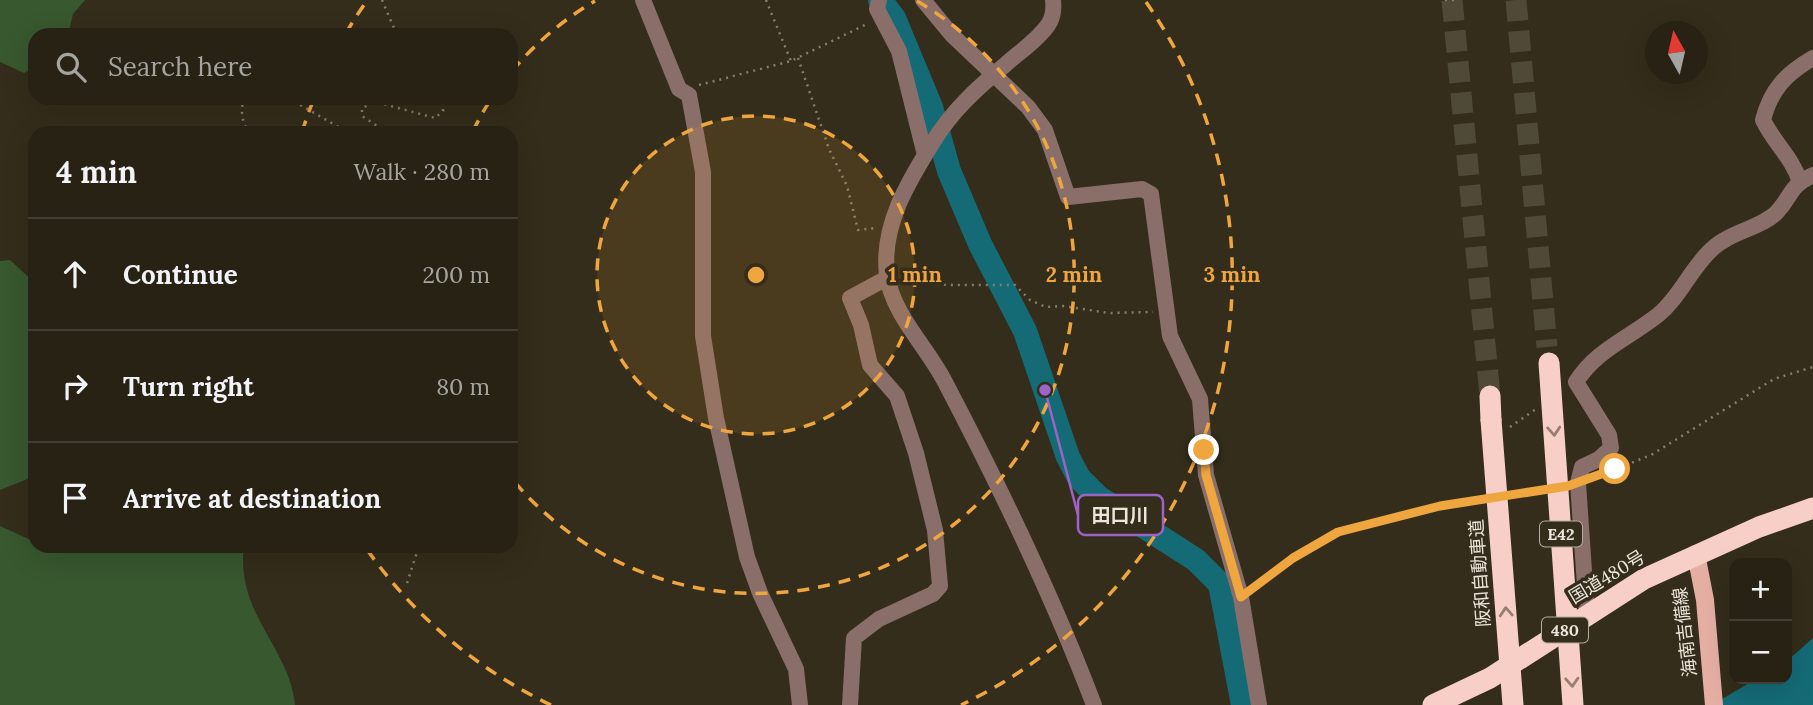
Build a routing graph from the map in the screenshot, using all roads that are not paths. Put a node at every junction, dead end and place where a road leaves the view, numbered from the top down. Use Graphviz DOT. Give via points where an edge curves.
graph roads {
  1 [pos="643,0"];
  2 [pos="923,0"];
  3 [pos="1053,0"];
  4 [pos="879,8"];
  5 [pos="1813,58"];
  6 [pos="994,73"];
  7 [pos="929,148"];
  8 [pos="1807,178"];
  9 [pos="888,280"];
  10 [pos="1548,355"];
  11 [pos="1490,397"];
  12 [pos="1813,508"];
  13 [pos="1696,554"];
  14 [pos="1587,615"];
  15 [pos="800,705"];
  16 [pos="850,705"];
  17 [pos="1094,705"];
  18 [pos="1259,705"];
  19 [pos="1433,705"];
  20 [pos="1513,705"];
  21 [pos="1573,705"];
  22 [pos="1714,705"];
  1 -- 15 [label="street" via="679,89 689,94 703,172 703,336 716,418 747,557 796,668"];
  2 -- 6 [label="street"];
  3 -- 6 [label="street" via="1052,16 1044,30"];
  4 -- 7 [label="street"];
  5 -- 8 [label="street" via="1774,90 1763,120 1776,143"];
  6 -- 7 [label="street" via="954,112"];
  6 -- 18 [label="street" via="1045,130 1069,197 1150,190 1170,336 1200,399 1206,475 1241,597"];
  7 -- 9 [label="street" via="890,229"];
  8 -- 14 [label="street" via="1791,189 1767,221 1742,229 1712,248 1659,314 1592,360 1576,382 1609,435 1611,448 1582,467 1578,482"];
  9 -- 16 [label="street" via="850,298 870,365 897,396 916,453 934,530 940,586 854,638"];
  9 -- 17 [label="street" via="946,382 1036,566"];
  10 -- 21 [label="highway, E42, one-way, bridge"];
  20 -- 11 [label="highway, 阪和自動車道, one-way, bridge"];
  12 -- 13 [label="highway, 国道480号 / 480"];
  13 -- 14 [label="highway, 国道480号 / 480" via="1644,579"];
  13 -- 22 [label="main road, 海南吉備線"];
  14 -- 19 [label="highway, 国道480号 / 480" via="1490,678"];
}
